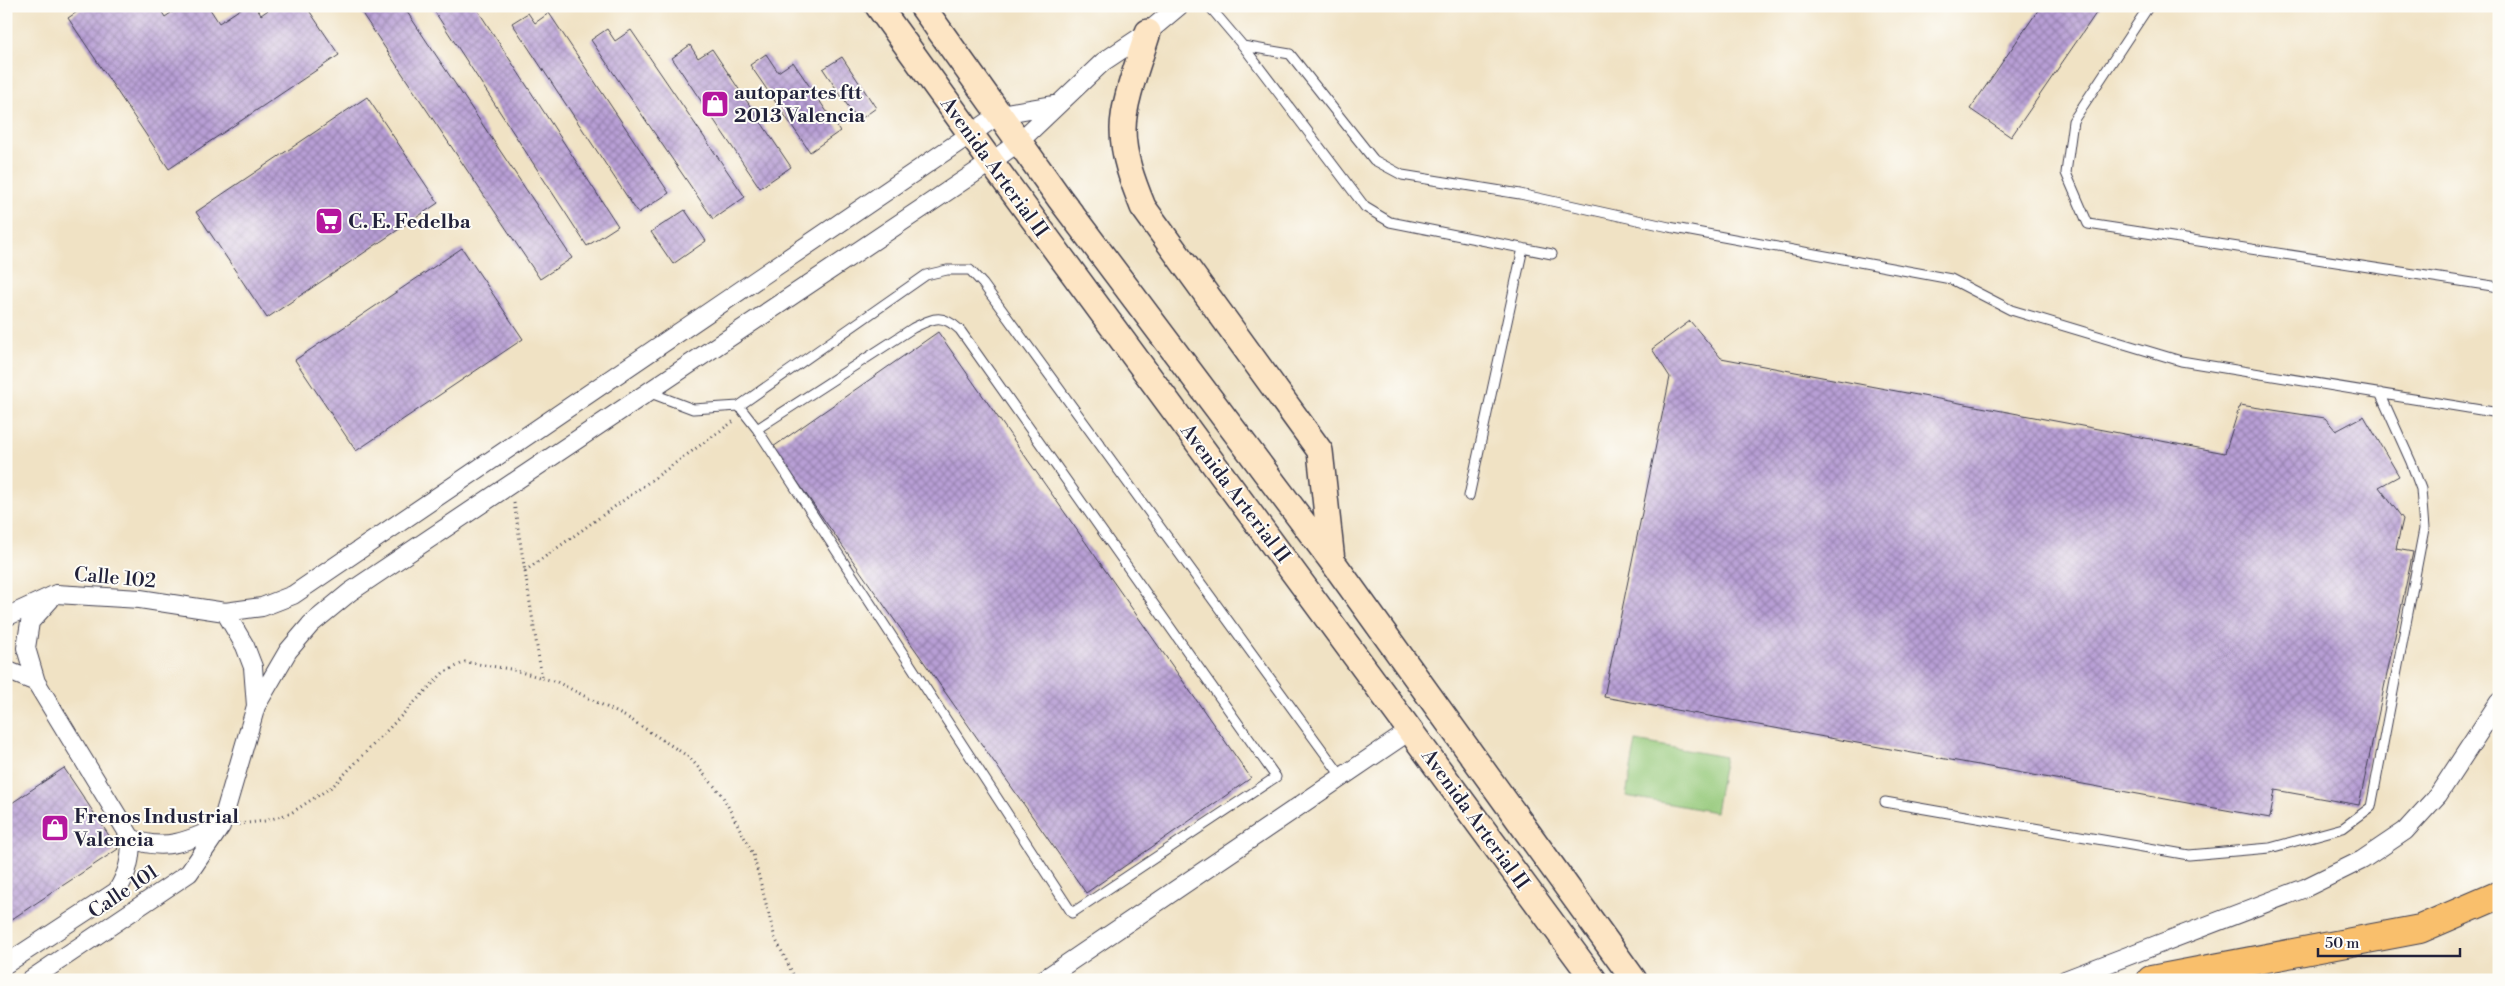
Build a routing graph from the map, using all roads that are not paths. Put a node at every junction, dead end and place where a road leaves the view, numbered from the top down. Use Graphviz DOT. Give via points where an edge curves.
graph roads {
  1 [pos="878,6"];
  2 [pos="922,6"];
  3 [pos="1179,6"];
  4 [pos="1209,6"];
  5 [pos="2149,6"];
  6 [pos="1148,32"];
  7 [pos="1243,46"];
  8 [pos="1059,104"];
  9 [pos="1000,114"];
  10 [pos="971,135"];
  11 [pos="1020,141"];
  12 [pos="991,162"];
  13 [pos="1523,248"];
  14 [pos="1552,254"];
  15 [pos="2499,288"];
  16 [pos="648,392"];
  17 [pos="2380,393"];
  18 [pos="739,406"];
  19 [pos="2499,413"];
  20 [pos="757,429"];
  21 [pos="1469,496"];
  22 [pos="1332,561"];
  23 [pos="56,594"];
  24 [pos="225,612"];
  25 [pos="6,617"];
  26 [pos="6,670"];
  27 [pos="36,682"];
  28 [pos="2499,702"];
  29 [pos="256,706"];
  30 [pos="1411,730"];
  31 [pos="1342,777"];
  32 [pos="1885,802"];
  33 [pos="221,826"];
  34 [pos="131,838"];
  35 [pos="2499,895"];
  36 [pos="6,964"];
  37 [pos="30,980"];
  38 [pos="1043,980"];
  39 [pos="1594,980"];
  40 [pos="1634,980"];
  41 [pos="2065,980"];
  42 [pos="2151,980"];
  1 -- 10 [label="street, Avenida Arterial II"];
  2 -- 9 [label="street, Avenida Arterial II"];
  3 -- 6 [label="street"];
  4 -- 7 [label="lane"];
  5 -- 15 [label="lane" via="2073,121 2066,173 2088,224"];
  6 -- 8 [label="street" via="1103,62"];
  6 -- 22 [label="street" via="1123,128 1128,169 1143,207 1320,451"];
  7 -- 13 [label="lane" via="1365,207 1390,222"];
  7 -- 17 [label="lane" via="1290,54 1374,160 1402,175 1520,194 1669,227 1951,279 2011,310 2181,361"];
  8 -- 9 [label="street"];
  8 -- 11 [label="street"];
  9 -- 10 [label="street, Calle 102"];
  9 -- 11 [label="street, Avenida Arterial II"];
  10 -- 12 [label="street, Avenida Arterial II"];
  10 -- 24 [label="street, Calle 102" via="293,595 262,607"];
  11 -- 12 [label="street"];
  11 -- 22 [label="street, Avenida Arterial II"];
  12 -- 16 [label="street"];
  12 -- 30 [label="street, Avenida Arterial II"];
  13 -- 14 [label="lane"];
  13 -- 21 [label="lane"];
  16 -- 18 [label="lane" via="693,409"];
  16 -- 29 [label="street" via="350,592 311,624 288,650"];
  17 -- 19 [label="lane"];
  17 -- 32 [label="lane" via="2421,489 2424,529 2371,807 2343,828 2270,848 2189,855"];
  18 -- 20 [label="lane"];
  18 -- 31 [label="lane" via="926,275 947,270 970,270"];
  20 -- 20 [label="lane" via="913,328 934,318 948,320 960,330 1276,777 1072,913"];
  22 -- 40 [label="street, Avenida Arterial II"];
  23 -- 24 [label="street, Calle 102" via="140,599"];
  23 -- 25 [label="street, Calle 102"];
  23 -- 27 [label="street" via="30,622 26,648"];
  24 -- 29 [label="street" via="253,667"];
  26 -- 27 [label="street"];
  27 -- 34 [label="street"];
  28 -- 41 [label="street" via="2438,795 2405,831 2362,860 2305,888"];
  29 -- 33 [label="street, Calle 101"];
  30 -- 31 [label="street"];
  30 -- 39 [label="street, Avenida Arterial II"];
  31 -- 38 [label="street"];
  33 -- 34 [label="street" via="188,841 146,845"];
  33 -- 37 [label="street, Calle 101" via="189,873"];
  34 -- 36 [label="street, Calle 101" via="131,858 126,877 117,891"];
  35 -- 42 [label="highway" via="2420,929"];
}
